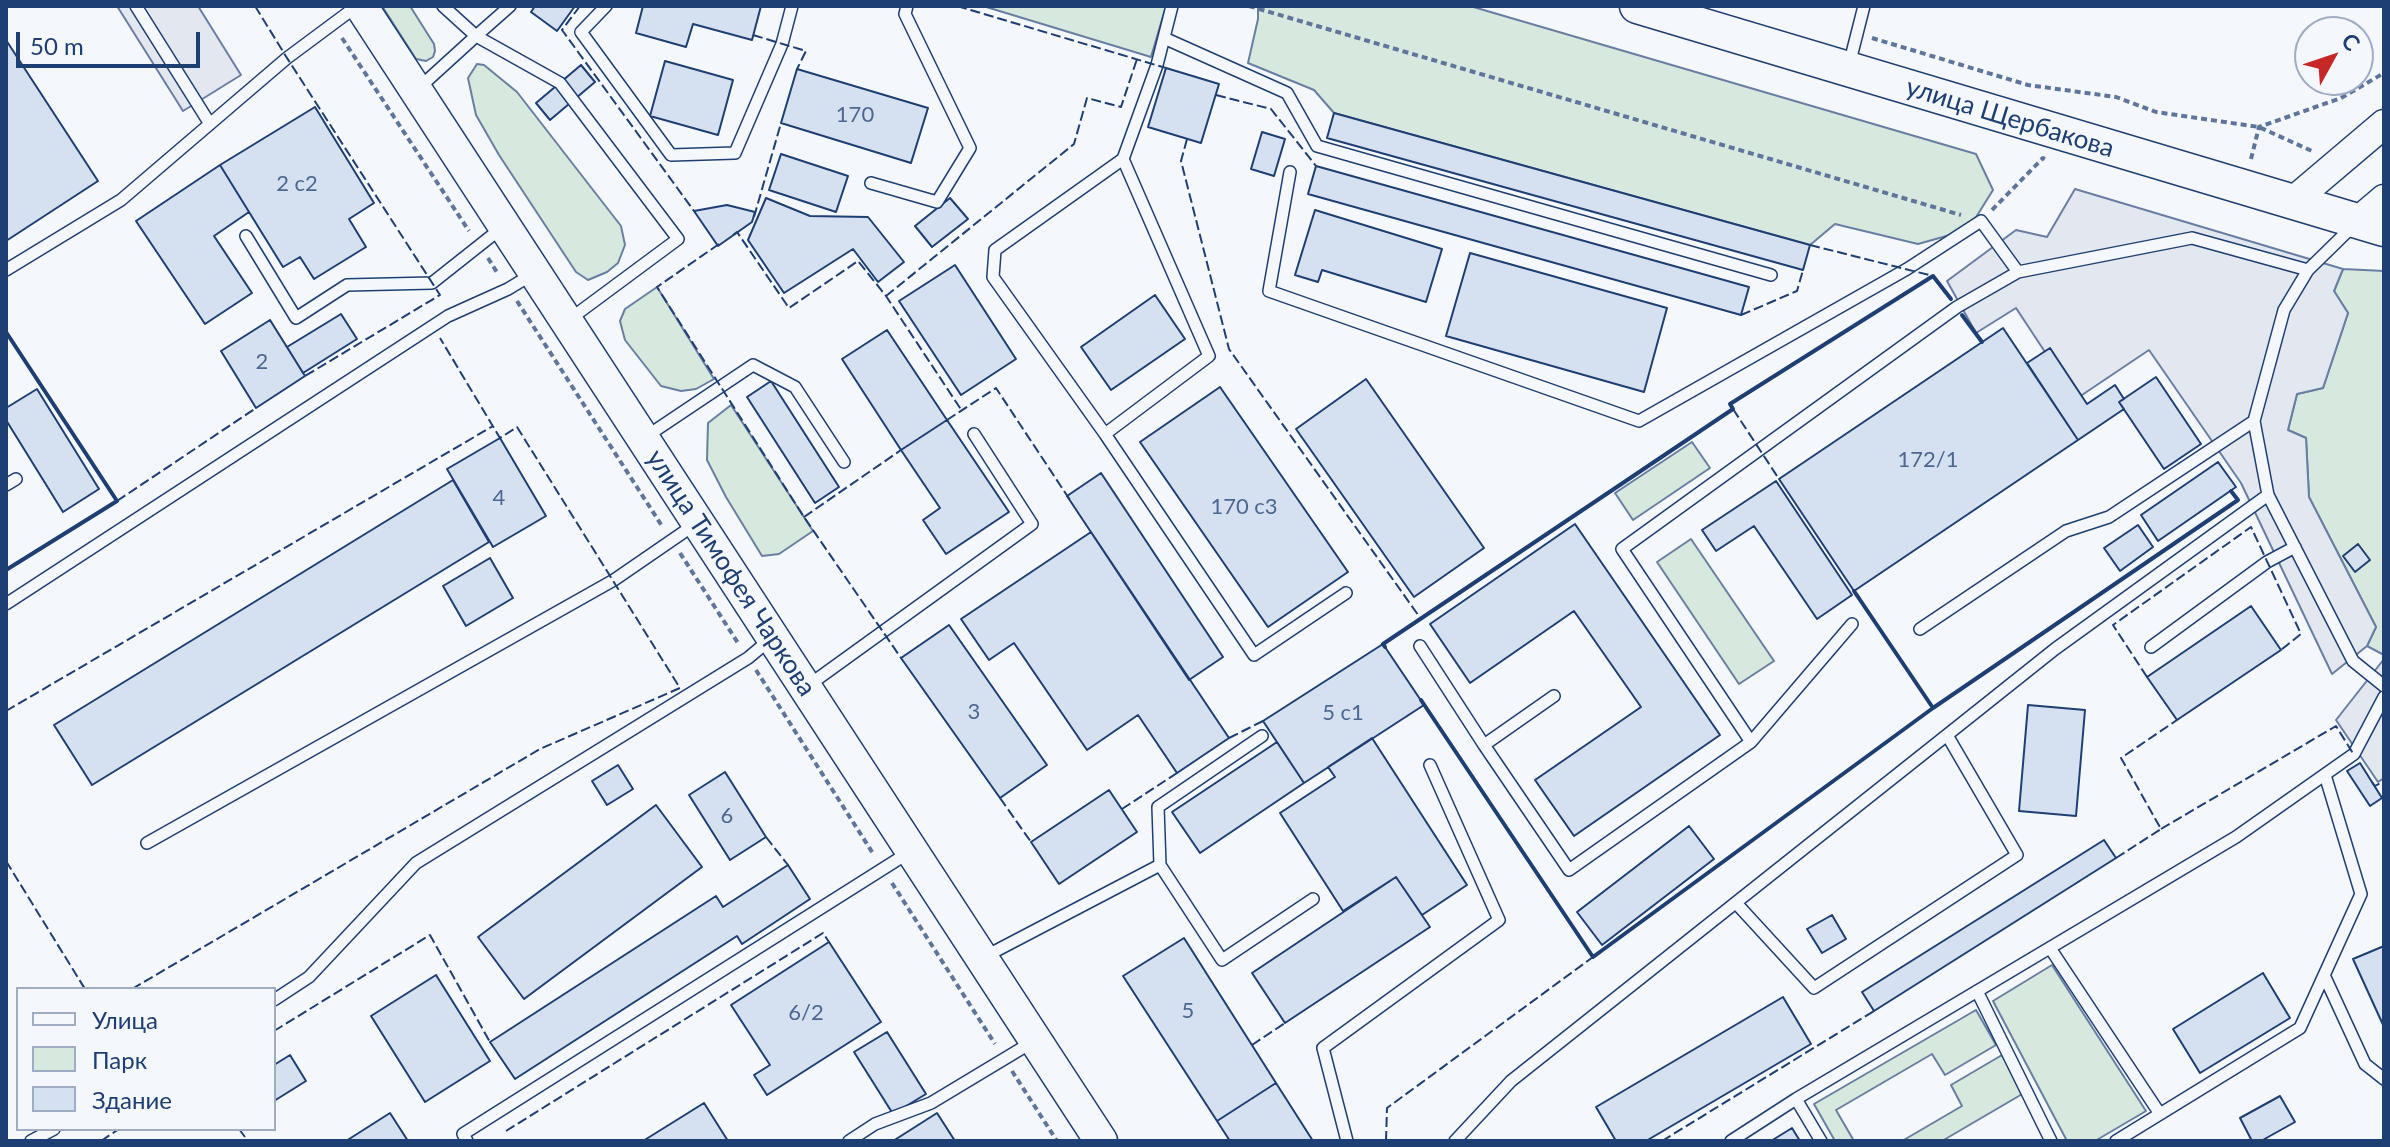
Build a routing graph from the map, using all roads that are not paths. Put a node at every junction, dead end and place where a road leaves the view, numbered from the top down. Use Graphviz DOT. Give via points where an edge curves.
graph roads {
  1 [pos="136,6"];
  2 [pos="359,6"];
  3 [pos="443,6"];
  4 [pos="510,6"];
  5 [pos="606,6"];
  6 [pos="792,6"];
  7 [pos="907,6"];
  8 [pos="1172,6"];
  9 [pos="1637,6"];
  10 [pos="1864,6"];
  11 [pos="1674,11"];
  12 [pos="476,36"];
  13 [pos="1164,38"];
  14 [pos="1847,69"];
  15 [pos="416,91"];
  16 [pos="210,124"];
  17 [pos="2384,124"];
  18 [pos="1123,159"];
  19 [pos="1290,172"];
  20 [pos="871,183"];
  21 [pos="2384,199"];
  22 [pos="2292,202"];
  23 [pos="2371,225"];
  24 [pos="504,226"];
  25 [pos="246,236"];
  26 [pos="6,270"];
  27 [pos="2308,270"];
  28 [pos="2018,272"];
  29 [pos="1771,275"];
  30 [pos="521,280"];
  31 [pos="567,321"];
  32 [pos="2254,421"];
  33 [pos="974,434"];
  34 [pos="1105,434"];
  35 [pos="644,439"];
  36 [pos="844,462"];
  37 [pos="2268,495"];
  38 [pos="698,523"];
  39 [pos="2295,547"];
  40 [pos="1346,593"];
  41 [pos="6,604"];
  42 [pos="1852,624"];
  43 [pos="1920,629"];
  44 [pos="773,637"];
  45 [pos="1420,646"];
  46 [pos="2151,647"];
  47 [pos="2384,686"];
  48 [pos="805,688"];
  49 [pos="1554,696"];
  50 [pos="2384,697"];
  51 [pos="1947,735"];
  52 [pos="1262,736"];
  53 [pos="1751,742"];
  54 [pos="1484,745"];
  55 [pos="1430,765"];
  56 [pos="2325,775"];
  57 [pos="147,843"];
  58 [pos="912,850"];
  59 [pos="1160,865"];
  60 [pos="1313,899"];
  61 [pos="1736,903"];
  62 [pos="2050,948"];
  63 [pos="982,958"];
  64 [pos="2324,975"];
  65 [pos="1977,991"];
  66 [pos="276,999"];
  67 [pos="1035,1040"];
  68 [pos="2384,1079"];
  69 [pos="1796,1099"];
  70 [pos="2160,1114"];
  71 [pos="50,1131"];
  72 [pos="31,1141"];
  73 [pos="467,1141"];
  74 [pos="849,1141"];
  75 [pos="1101,1141"];
  76 [pos="1347,1141"];
  77 [pos="1455,1141"];
  78 [pos="1731,1141"];
  79 [pos="1821,1141"];
  80 [pos="2051,1141"];
  81 [pos="2116,1141"];
  1 -- 16 [label="lane"];
  2 -- 15 [label="main road, улица Тимофея Чаркова"];
  2 -- 16 [label="lane"];
  3 -- 12 [label="lane"];
  4 -- 12 [label="lane"];
  5 -- 6 [label="lane" via="581,32 671,155 735,153 782,44"];
  7 -- 20 [label="lane" via="905,14 970,148 937,202"];
  8 -- 13 [label="lane"];
  9 -- 11 [label="main road, улица Щербакова"];
  10 -- 14 [label="lane"];
  11 -- 14 [label="main road, улица Щербакова"];
  12 -- 15 [label="lane"];
  12 -- 31 [label="lane" via="560,83 678,239"];
  13 -- 18 [label="lane"];
  13 -- 29 [label="lane" via="1287,93 1317,146"];
  14 -- 22 [label="main road, улица Щербакова"];
  15 -- 24 [label="main road, улица Тимофея Чаркова"];
  16 -- 26 [label="lane" via="121,200"];
  17 -- 22 [label="street"];
  18 -- 34 [label="lane" via="1209,356"];
  18 -- 34 [label="lane" via="995,250 993,277"];
  19 -- 28 [label="lane" via="1269,291 1639,421 1907,269 1981,221"];
  21 -- 23 [label="street"];
  22 -- 23 [label="main road, улица Щербакова"];
  23 -- 27 [label="lane"];
  24 -- 25 [label="lane" via="432,283 347,285 296,318"];
  24 -- 30 [label="main road, улица Тимофея Чаркова"];
  27 -- 28 [label="lane" via="2192,238"];
  27 -- 32 [label="lane" via="2284,310"];
  28 -- 53 [label="lane" via="1957,307 1622,549"];
  30 -- 31 [label="main road, улица Тимофея Чаркова"];
  30 -- 41 [label="lane" via="448,316"];
  31 -- 35 [label="main road, улица Тимофея Чаркова"];
  32 -- 37 [label="lane"];
  32 -- 43 [label="lane" via="2109,517 2066,531"];
  33 -- 48 [label="lane" via="1032,524"];
  34 -- 40 [label="lane" via="1254,655"];
  35 -- 36 [label="lane" via="753,365 795,387"];
  35 -- 38 [label="main road, улица Тимофея Чаркова"];
  37 -- 39 [label="lane"];
  37 -- 51 [label="lane" via="2055,649"];
  38 -- 44 [label="main road, улица Тимофея Чаркова"];
  38 -- 57 [label="lane" via="614,580"];
  39 -- 46 [label="lane"];
  39 -- 47 [label="lane" via="2353,661"];
  42 -- 53 [label="lane"];
  44 -- 48 [label="main road, улица Тимофея Чаркова"];
  44 -- 66 [label="lane" via="748,658 416,863 309,977"];
  45 -- 54 [label="lane"];
  48 -- 58 [label="main road, улица Тимофея Чаркова"];
  49 -- 54 [label="lane"];
  50 -- 56 [label="lane" via="2354,754"];
  51 -- 61 [label="lane"];
  51 -- 61 [label="lane" via="2017,855 1814,988"];
  52 -- 59 [label="lane" via="1158,807"];
  53 -- 54 [label="lane" via="1569,870"];
  55 -- 76 [label="lane" via="1499,920 1323,1048"];
  56 -- 62 [label="lane" via="2236,837"];
  56 -- 64 [label="lane" via="2361,894"];
  58 -- 63 [label="main road, улица Тимофея Чаркова"];
  58 -- 73 [label="lane" via="463,1134"];
  59 -- 60 [label="lane" via="1222,960"];
  59 -- 63 [label="lane"];
  61 -- 77 [label="lane" via="1511,1081"];
  62 -- 65 [label="lane"];
  62 -- 70 [label="lane"];
  63 -- 67 [label="main road, улица Тимофея Чаркова"];
  64 -- 68 [label="lane" via="2365,1064"];
  64 -- 70 [label="lane" via="2300,1028"];
  65 -- 69 [label="lane"];
  65 -- 80 [label="lane"];
  67 -- 74 [label="lane" via="931,1103 875,1124"];
  67 -- 75 [label="main road, улица Тимофея Чаркова"];
  69 -- 78 [label="lane"];
  69 -- 79 [label="lane"];
  70 -- 81 [label="lane"];
  71 -- 72 [label="lane"];
}
